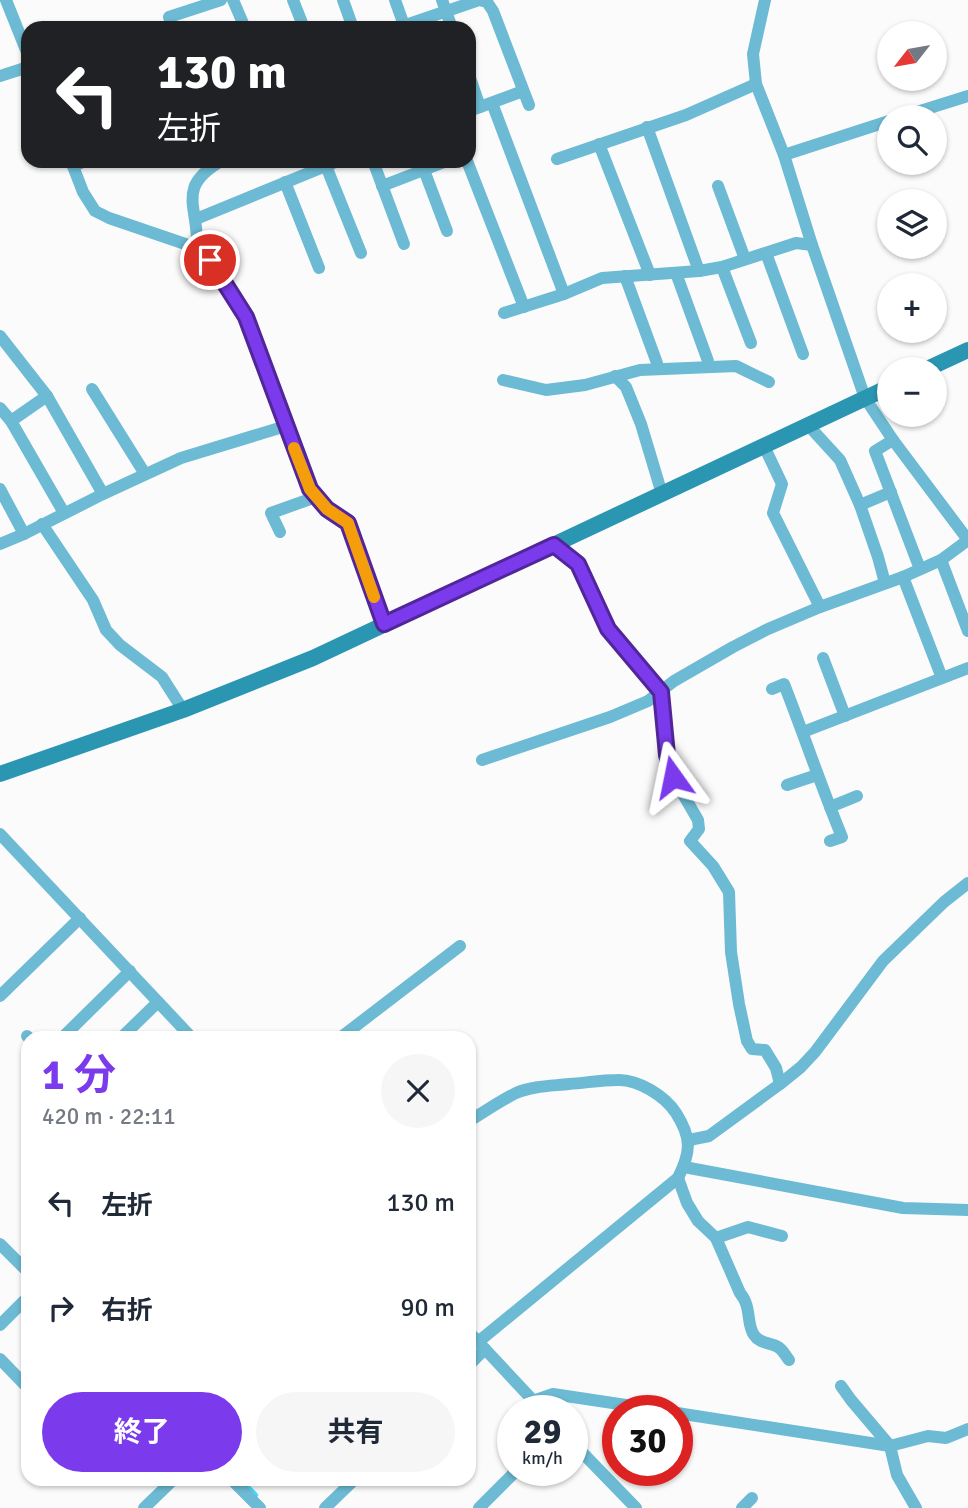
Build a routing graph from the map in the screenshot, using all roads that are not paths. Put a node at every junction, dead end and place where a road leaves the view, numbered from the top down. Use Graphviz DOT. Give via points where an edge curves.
graph roads {
  1 [pos="6,0"];
  2 [pos="221,0"];
  3 [pos="233,0"];
  4 [pos="293,0"];
  5 [pos="343,0"];
  6 [pos="395,0"];
  7 [pos="479,0"];
  8 [pos="765,0"];
  9 [pos="444,6"];
  10 [pos="170,21"];
  11 [pos="242,21"];
  12 [pos="301,21"];
  13 [pos="351,21"];
  14 [pos="400,21"];
  15 [pos="414,21"];
  16 [pos="21,38"];
  17 [pos="21,69"];
  18 [pos="0,76"];
  19 [pos="756,84"];
  20 [pos="523,91"];
  21 [pos="968,96"];
  22 [pos="529,105"];
  23 [pos="939,105"];
  24 [pos="480,107"];
  25 [pos="877,125"];
  26 [pos="647,127"];
  27 [pos="599,144"];
  28 [pos="784,155"];
  29 [pos="557,159"];
  30 [pos="74,168"];
  31 [pos="209,168"];
  32 [pos="304,168"];
  33 [pos="334,168"];
  34 [pos="376,168"];
  35 [pos="429,168"];
  36 [pos="470,168"];
  37 [pos="424,170"];
  38 [pos="285,182"];
  39 [pos="382,186"];
  40 [pos="718,186"];
  41 [pos="196,219"];
  42 [pos="447,231"];
  43 [pos="404,244"];
  44 [pos="812,244"];
  45 [pos="197,248"];
  46 [pos="361,253"];
  47 [pos="766,253"];
  48 [pos="745,260"];
  49 [pos="722,267"];
  50 [pos="319,268"];
  51 [pos="699,271"];
  52 [pos="676,273"];
  53 [pos="650,275"];
  54 [pos="625,276"];
  55 [pos="564,294"];
  56 [pos="524,307"];
  57 [pos="504,313"];
  58 [pos="0,336"];
  59 [pos="751,343"];
  60 [pos="968,350"];
  61 [pos="803,354"];
  62 [pos="709,360"];
  63 [pos="947,360"];
  64 [pos="657,363"];
  65 [pos="615,376"];
  66 [pos="503,380"];
  67 [pos="769,382"];
  68 [pos="92,389"];
  69 [pos="877,392"];
  70 [pos="47,396"];
  71 [pos="865,398"];
  72 [pos="0,408"];
  73 [pos="11,421"];
  74 [pos="808,425"];
  75 [pos="286,426"];
  76 [pos="893,440"];
  77 [pos="764,446"];
  78 [pos="145,474"];
  79 [pos="0,489"];
  80 [pos="891,492"];
  81 [pos="103,494"];
  82 [pos="662,494"];
  83 [pos="316,497"];
  84 [pos="860,505"];
  85 [pos="64,513"];
  86 [pos="42,524"];
  87 [pos="280,532"];
  88 [pos="24,534"];
  89 [pos="968,540"];
  90 [pos="0,544"];
  91 [pos="554,545"];
  92 [pos="941,560"];
  93 [pos="920,569"];
  94 [pos="903,577"];
  95 [pos="885,583"];
  96 [pos="820,607"];
  97 [pos="384,624"];
  98 [pos="968,631"];
  99 [pos="822,658"];
  100 [pos="968,668"];
  101 [pos="942,678"];
  102 [pos="772,689"];
  103 [pos="661,692"];
  104 [pos="183,710"];
  105 [pos="845,716"];
  106 [pos="803,733"];
  107 [pos="482,761"];
  108 [pos="0,774"];
  109 [pos="817,775"];
  110 [pos="787,785"];
  111 [pos="857,796"];
  112 [pos="830,807"];
  113 [pos="0,834"];
  114 [pos="831,841"];
  115 [pos="968,883"];
  116 [pos="80,918"];
  117 [pos="460,946"];
  118 [pos="130,971"];
  119 [pos="0,996"];
  120 [pos="158,1002"];
  121 [pos="69,1031"];
  122 [pos="128,1031"];
  123 [pos="185,1031"];
  124 [pos="349,1031"];
  125 [pos="780,1084"];
  126 [pos="476,1117"];
  127 [pos="689,1140"];
  128 [pos="681,1173"];
  129 [pos="968,1210"];
  130 [pos="782,1236"];
  131 [pos="716,1238"];
  132 [pos="0,1244"];
  133 [pos="21,1265"];
  134 [pos="21,1304"];
  135 [pos="0,1325"];
  136 [pos="477,1341"];
  137 [pos="0,1359"];
  138 [pos="789,1360"];
  139 [pos="21,1381"];
  140 [pos="841,1386"];
  141 [pos="527,1395"];
  142 [pos="693,1415"];
  143 [pos="968,1429"];
  144 [pos="890,1446"];
  145 [pos="588,1458"];
  146 [pos="167,1486"];
  147 [pos="238,1486"];
  148 [pos="348,1486"];
  149 [pos="503,1486"];
  150 [pos="752,1498"];
  151 [pos="485,1506"];
  152 [pos="146,1507"];
  153 [pos="260,1508"];
  154 [pos="325,1508"];
  155 [pos="636,1508"];
  156 [pos="742,1508"];
  157 [pos="916,1508"];
  1 -- 16 [label="street"];
  2 -- 10 [label="street" via="169,17"];
  3 -- 11 [label="street"];
  4 -- 12 [label="street"];
  5 -- 13 [label="street"];
  6 -- 14 [label="street"];
  7 -- 9 [label="street"];
  7 -- 20 [label="street" via="493,11"];
  8 -- 19 [label="street" via="752,54"];
  9 -- 15 [label="street"];
  17 -- 18 [label="street"];
  19 -- 26 [label="street"];
  19 -- 28 [label="street"];
  20 -- 22 [label="street"];
  20 -- 24 [label="street"];
  21 -- 23 [label="street"];
  24 -- 55 [label="street"];
  25 -- 28 [label="street"];
  26 -- 27 [label="street"];
  26 -- 51 [label="street"];
  27 -- 29 [label="street"];
  27 -- 53 [label="street"];
  28 -- 44 [label="street"];
  30 -- 45 [label="street" via="95,211"];
  31 -- 41 [label="street" via="194,186"];
  32 -- 38 [label="street"];
  33 -- 46 [label="street"];
  34 -- 39 [label="street"];
  35 -- 37 [label="street"];
  36 -- 56 [label="street"];
  37 -- 39 [label="street"];
  37 -- 42 [label="street"];
  38 -- 41 [label="street"];
  38 -- 50 [label="street"];
  39 -- 43 [label="street"];
  40 -- 48 [label="street"];
  41 -- 45 [label="street"];
  44 -- 47 [label="street" via="796,243"];
  44 -- 71 [label="street"];
  45 -- 75 [label="street" via="210,260 246,317"];
  47 -- 48 [label="street"];
  47 -- 61 [label="street"];
  48 -- 49 [label="street"];
  49 -- 51 [label="street"];
  49 -- 59 [label="street"];
  51 -- 52 [label="street"];
  52 -- 53 [label="street"];
  52 -- 62 [label="street"];
  53 -- 54 [label="street"];
  54 -- 55 [label="street" via="602,278"];
  54 -- 64 [label="street"];
  55 -- 56 [label="street"];
  56 -- 57 [label="street"];
  58 -- 70 [label="street"];
  60 -- 63 [label="street"];
  65 -- 66 [label="street" via="547,390"];
  65 -- 67 [label="street" via="640,370 736,366"];
  65 -- 82 [label="street" via="626,387 636,412"];
  68 -- 78 [label="street"];
  69 -- 71 [label="street"];
  70 -- 73 [label="street"];
  70 -- 81 [label="street"];
  71 -- 74 [label="street"];
  71 -- 76 [label="street"];
  72 -- 73 [label="street"];
  73 -- 85 [label="street"];
  74 -- 77 [label="street"];
  74 -- 84 [label="street" via="840,460"];
  75 -- 78 [label="street" via="181,458"];
  75 -- 83 [label="street"];
  76 -- 80 [label="street" via="875,451"];
  76 -- 89 [label="street"];
  77 -- 82 [label="street"];
  77 -- 96 [label="street" via="782,484 773,513"];
  78 -- 81 [label="street"];
  79 -- 88 [label="street"];
  80 -- 84 [label="street"];
  80 -- 93 [label="street"];
  81 -- 85 [label="street"];
  82 -- 91 [label="street"];
  83 -- 87 [label="street" via="271,513"];
  83 -- 97 [label="street" via="348,523"];
  84 -- 95 [label="street"];
  85 -- 86 [label="street"];
  86 -- 88 [label="street"];
  86 -- 104 [label="street" via="93,600 106,630 162,677"];
  88 -- 90 [label="street"];
  89 -- 92 [label="street"];
  91 -- 97 [label="street"];
  91 -- 103 [label="street" via="578,564 608,629"];
  92 -- 93 [label="street"];
  92 -- 98 [label="street"];
  93 -- 94 [label="street"];
  94 -- 95 [label="street"];
  94 -- 101 [label="street"];
  95 -- 96 [label="street"];
  96 -- 103 [label="street" via="733,647"];
  97 -- 104 [label="street"];
  99 -- 105 [label="street"];
  100 -- 101 [label="street"];
  101 -- 105 [label="street"];
  102 -- 106 [label="street" via="784,684"];
  103 -- 107 [label="street" via="610,717"];
  103 -- 125 [label="street" via="673,777 698,820 699,829 690,841 729,892 738,1004 747,1041 752,1049 765,1051"];
  104 -- 108 [label="street"];
  105 -- 106 [label="street"];
  106 -- 109 [label="street"];
  109 -- 110 [label="street"];
  109 -- 112 [label="street"];
  111 -- 112 [label="street"];
  112 -- 114 [label="street" via="842,836"];
  113 -- 116 [label="street"];
  115 -- 125 [label="street" via="883,961 815,1052"];
  116 -- 118 [label="street"];
  116 -- 119 [label="street"];
  117 -- 124 [label="street"];
  118 -- 120 [label="street"];
  118 -- 121 [label="street"];
  120 -- 122 [label="street"];
  120 -- 123 [label="street"];
  125 -- 127 [label="street" via="709,1136"];
  126 -- 127 [label="street" via="534,1087 620,1080 658,1094 671,1105"];
  127 -- 128 [label="street"];
  128 -- 129 [label="street" via="903,1209"];
  128 -- 131 [label="street" via="687,1203"];
  128 -- 136 [label="street"];
  130 -- 131 [label="street" via="748,1227"];
  131 -- 138 [label="street" via="746,1300 751,1333 776,1346"];
  132 -- 133 [label="street"];
  134 -- 135 [label="street"];
  136 -- 141 [label="street"];
  137 -- 139 [label="street"];
  140 -- 144 [label="street"];
  142 -- 144 [label="street"];
  143 -- 144 [label="street" via="946,1438 928,1436"];
  144 -- 157 [label="street" via="897,1475"];
  145 -- 155 [label="street"];
  146 -- 152 [label="street"];
  147 -- 153 [label="street"];
  148 -- 154 [label="street"];
  149 -- 151 [label="street"];
  150 -- 156 [label="street"];
}
